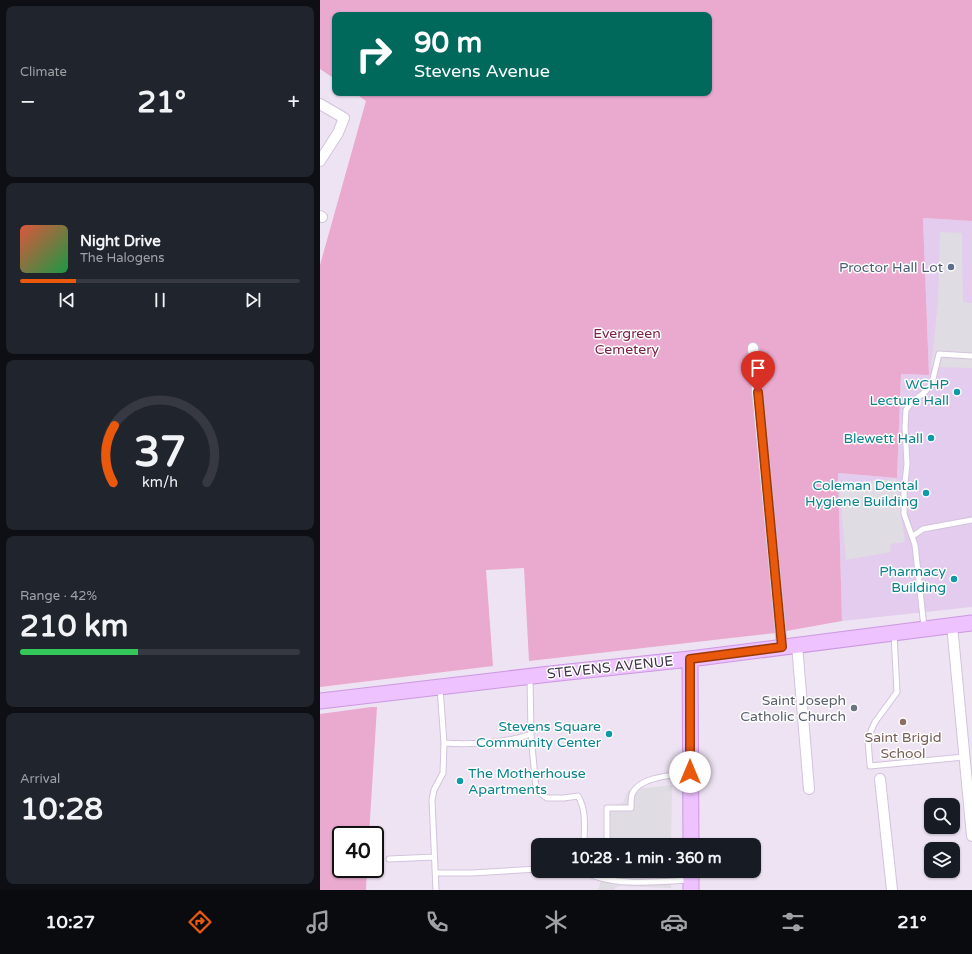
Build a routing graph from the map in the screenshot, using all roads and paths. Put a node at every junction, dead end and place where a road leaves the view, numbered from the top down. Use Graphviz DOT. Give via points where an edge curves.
graph roads {
  1 [pos="320,104"];
  2 [pos="320,161"];
  3 [pos="753,348"];
  4 [pos="972,356"];
  5 [pos="972,520"];
  6 [pos="912,536"];
  7 [pos="972,623"];
  8 [pos="952,625"];
  9 [pos="924,628"];
  10 [pos="894,633"];
  11 [pos="789,646"];
  12 [pos="690,659"];
  13 [pos="530,676"];
  14 [pos="440,687"];
  15 [pos="320,701"];
  16 [pos="531,734"];
  17 [pos="444,743"];
  18 [pos="964,757"];
  19 [pos="690,772"];
  20 [pos="880,779"];
  21 [pos="809,789"];
  22 [pos="972,836"];
  23 [pos="584,838"];
  24 [pos="607,838"];
  25 [pos="691,838"];
  26 [pos="434,857"];
  27 [pos="389,859"];
  28 [pos="531,869"];
  29 [pos="436,873"];
  30 [pos="604,878"];
  31 [pos="607,879"];
  32 [pos="691,880"];
  33 [pos="436,890"];
  34 [pos="892,890"];
  1 -- 2 [label="street" via="344,118"];
  3 -- 11 [label="street"];
  4 -- 6 [label="lane" via="939,354 932,384 906,410 907,464 904,514"];
  5 -- 6 [label="lane" via="923,529"];
  6 -- 9 [label="lane"];
  7 -- 8 [label="main road, STEVENS AVENUE"];
  8 -- 9 [label="main road, STEVENS AVENUE"];
  8 -- 18 [label="street"];
  9 -- 10 [label="main road, STEVENS AVENUE"];
  10 -- 11 [label="main road, STEVENS AVENUE"];
  10 -- 18 [label="lane" via="897,692 871,730 868,740 870,766"];
  11 -- 12 [label="main road, STEVENS AVENUE"];
  11 -- 21 [label="street"];
  12 -- 13 [label="main road, STEVENS AVENUE"];
  12 -- 19 [label="main road"];
  13 -- 14 [label="main road, STEVENS AVENUE"];
  13 -- 16 [label="lane"];
  14 -- 15 [label="main road, STEVENS AVENUE"];
  14 -- 17 [label="lane"];
  16 -- 17 [label="lane" via="520,738 467,744"];
  16 -- 23 [label="lane" via="536,790 547,798 578,796 583,804"];
  17 -- 26 [label="lane" via="443,773 432,800"];
  18 -- 22 [label="street"];
  19 -- 24 [label="lane" via="652,779 641,784 632,794 631,808 607,808"];
  19 -- 25 [label="main road"];
  20 -- 34 [label="street"];
  26 -- 27 [label="lane"];
  26 -- 29 [label="lane"];
  28 -- 29 [label="lane"];
  29 -- 33 [label="lane"];
  30 -- 31 [label="lane"];
  31 -- 32 [label="lane" via="634,882"];
}
